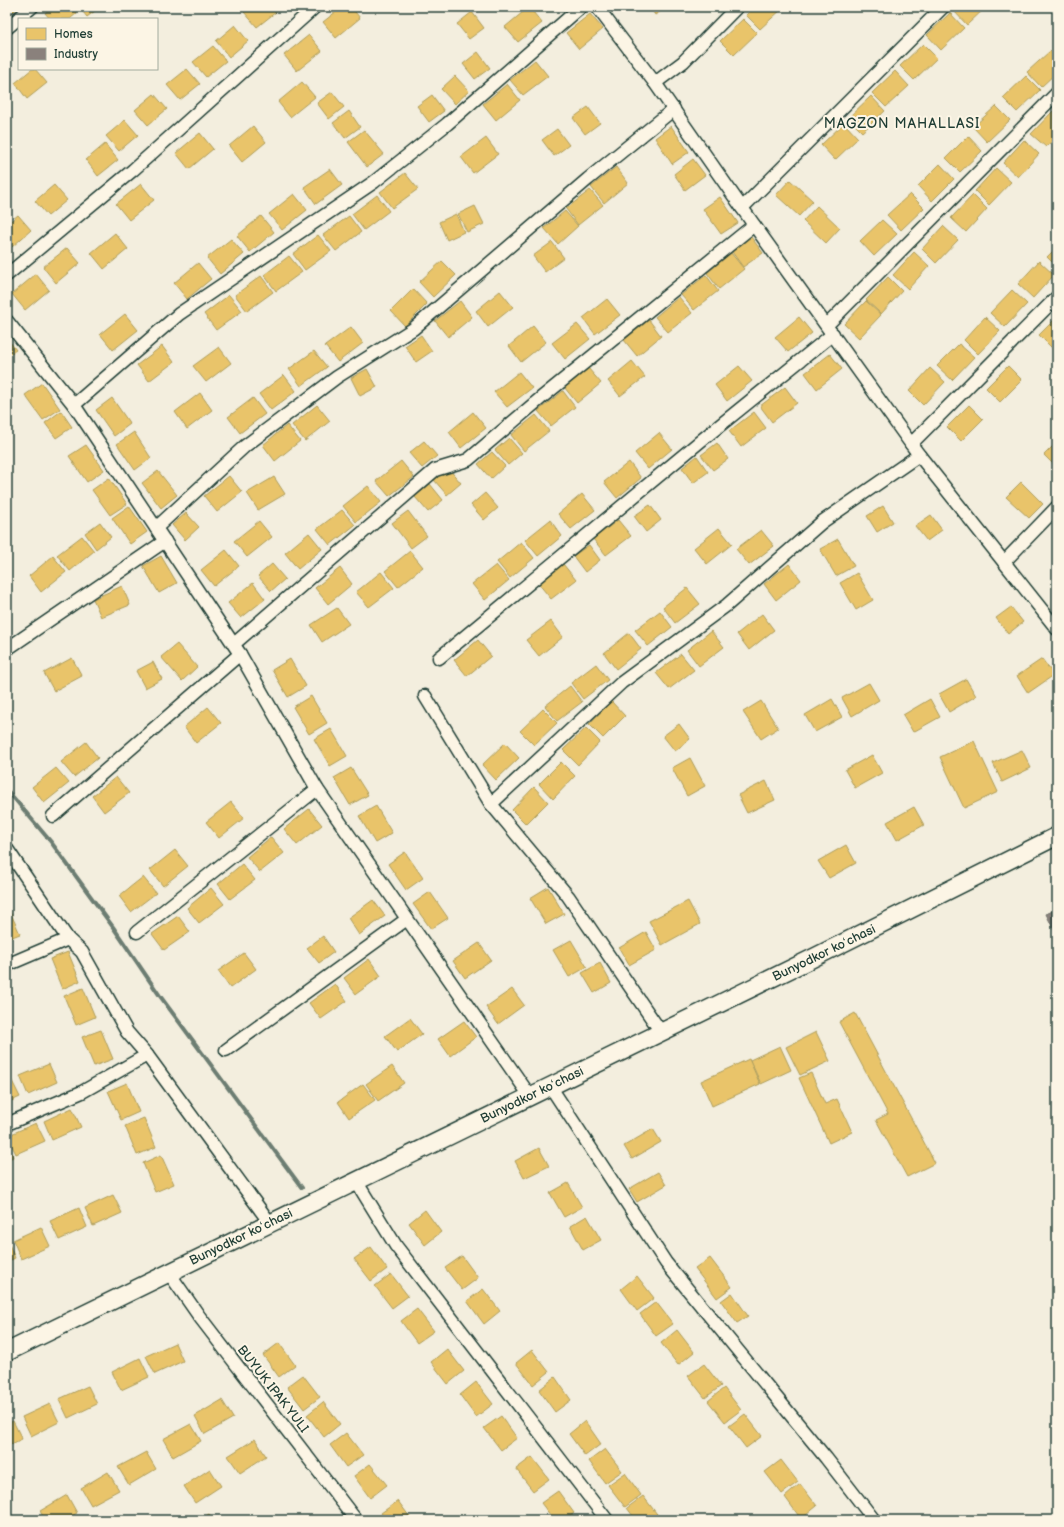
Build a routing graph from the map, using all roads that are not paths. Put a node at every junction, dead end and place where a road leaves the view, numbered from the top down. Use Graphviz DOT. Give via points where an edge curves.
graph roads {
  1 [pos="32,7"];
  2 [pos="315,7"];
  3 [pos="581,7"];
  4 [pos="597,7"];
  5 [pos="737,7"];
  6 [pos="943,7"];
  7 [pos="19,18"];
  8 [pos="18,19"];
  9 [pos="7,28"];
  10 [pos="655,83"];
  11 [pos="1057,93"];
  12 [pos="674,109"];
  13 [pos="742,208"];
  14 [pos="754,225"];
  15 [pos="7,275"];
  16 [pos="1057,297"];
  17 [pos="7,321"];
  18 [pos="830,330"];
  19 [pos="74,405"];
  20 [pos="911,444"];
  21 [pos="919,455"];
  22 [pos="1057,507"];
  23 [pos="156,528"];
  24 [pos="165,542"];
  25 [pos="1004,562"];
  26 [pos="1057,629"];
  27 [pos="7,649"];
  28 [pos="237,649"];
  29 [pos="439,658"];
  30 [pos="425,696"];
  31 [pos="317,789"];
  32 [pos="491,804"];
  33 [pos="53,816"];
  34 [pos="1057,836"];
  35 [pos="7,849"];
  36 [pos="408,919"];
  37 [pos="137,932"];
  38 [pos="68,938"];
  39 [pos="7,965"];
  40 [pos="661,1032"];
  41 [pos="226,1050"];
  42 [pos="147,1055"];
  43 [pos="550,1086"];
  44 [pos="530,1096"];
  45 [pos="7,1124"];
  46 [pos="356,1182"];
  47 [pos="270,1224"];
  48 [pos="169,1272"];
  49 [pos="7,1352"];
  50 [pos="356,1520"];
  51 [pos="607,1520"];
  52 [pos="874,1520"];
  1 -- 7 [label="street"];
  2 -- 15 [label="street" via="133,170"];
  3 -- 19 [label="street" via="447,124 374,182 179,314"];
  4 -- 10 [label="street"];
  5 -- 10 [label="street" via="683,62"];
  6 -- 13 [label="street"];
  8 -- 9 [label="street"];
  10 -- 12 [label="street"];
  11 -- 18 [label="street"];
  12 -- 13 [label="street"];
  12 -- 23 [label="street" via="413,329 337,377 245,446"];
  13 -- 14 [label="street"];
  14 -- 18 [label="street"];
  14 -- 28 [label="street" via="540,398 468,460 435,470"];
  16 -- 20 [label="street"];
  17 -- 19 [label="street"];
  18 -- 20 [label="street"];
  18 -- 29 [label="street"];
  19 -- 23 [label="street"];
  20 -- 21 [label="street"];
  21 -- 25 [label="street"];
  21 -- 32 [label="street" via="822,522 727,605 621,683"];
  22 -- 25 [label="street"];
  23 -- 24 [label="street"];
  24 -- 27 [label="street"];
  24 -- 28 [label="street"];
  25 -- 26 [label="street"];
  28 -- 31 [label="street"];
  28 -- 33 [label="street"];
  30 -- 32 [label="street"];
  31 -- 36 [label="street"];
  31 -- 37 [label="street"];
  32 -- 40 [label="street" via="568,896"];
  34 -- 40 [label="main road, Bunyodkor koʻchasi"];
  35 -- 38 [label="street"];
  36 -- 41 [label="street"];
  36 -- 44 [label="street"];
  38 -- 39 [label="street"];
  38 -- 42 [label="street" via="82,952 127,1032"];
  40 -- 43 [label="main road, Bunyodkor koʻchasi"];
  42 -- 45 [label="street" via="82,1092"];
  42 -- 47 [label="street"];
  43 -- 44 [label="main road, Bunyodkor koʻchasi"];
  43 -- 52 [label="street" via="666,1263"];
  44 -- 46 [label="main road, Bunyodkor koʻchasi"];
  46 -- 47 [label="main road, Bunyodkor koʻchasi"];
  46 -- 51 [label="street" via="396,1246"];
  47 -- 48 [label="main road, Bunyodkor koʻchasi"];
  48 -- 49 [label="main road, Bunyodkor koʻchasi"];
  48 -- 50 [label="street, BUYUK IPAK YULI" via="199,1316"];
}
